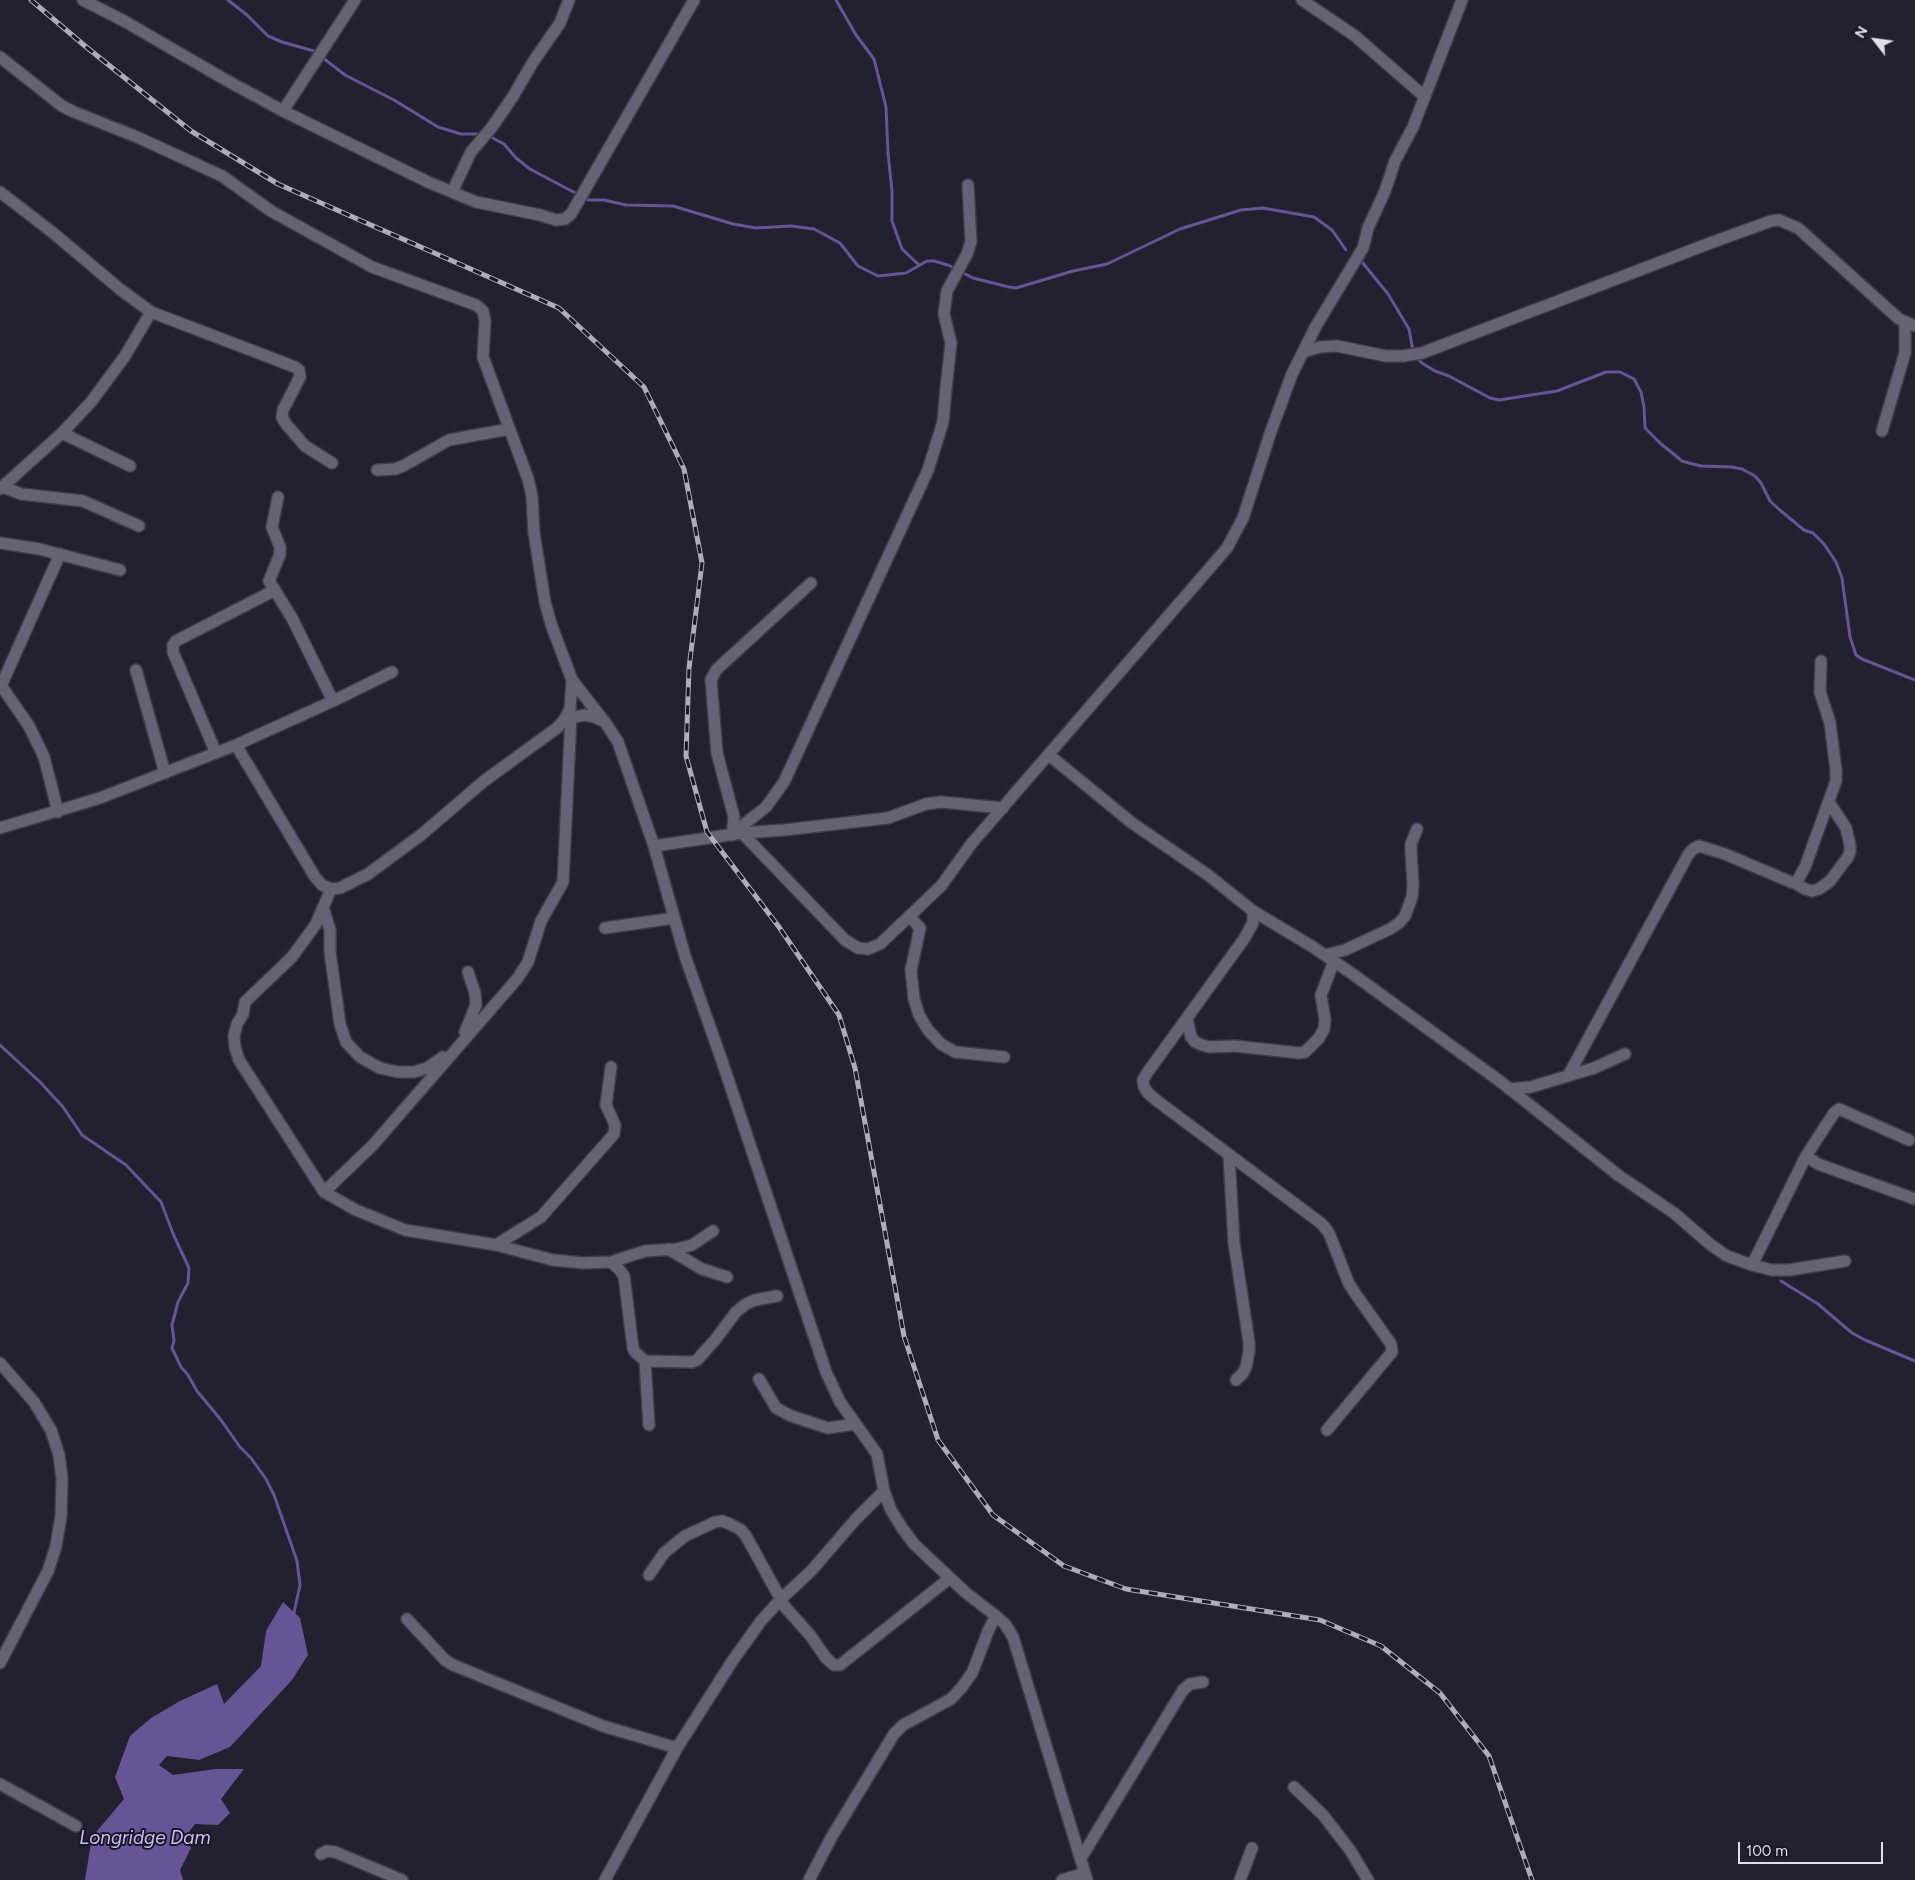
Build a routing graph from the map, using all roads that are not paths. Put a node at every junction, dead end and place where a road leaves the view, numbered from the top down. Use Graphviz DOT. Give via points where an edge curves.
graph roads {
  1 [pos="83,0"];
  2 [pos="355,0"];
  3 [pos="570,0"];
  4 [pos="694,0"];
  5 [pos="1302,0"];
  6 [pos="1462,0"];
  7 [pos="0,57"];
  8 [pos="1425,97"];
  9 [pos="283,111"];
  10 [pos="968,185"];
  11 [pos="0,192"];
  12 [pos="452,192"];
  13 [pos="151,312"];
  14 [pos="1910,324"];
  15 [pos="1303,352"];
  16 [pos="510,429"];
  17 [pos="1882,431"];
  18 [pos="62,433"];
  19 [pos="332,463"];
  20 [pos="130,466"];
  21 [pos="377,470"];
  22 [pos="2,488"];
  23 [pos="278,497"];
  24 [pos="139,526"];
  25 [pos="0,543"];
  26 [pos="60,554"];
  27 [pos="120,570"];
  28 [pos="811,583"];
  29 [pos="275,590"];
  30 [pos="1820,661"];
  31 [pos="136,670"];
  32 [pos="392,672"];
  33 [pos="572,680"];
  34 [pos="1,685"];
  35 [pos="333,701"];
  36 [pos="568,718"];
  37 [pos="605,722"];
  38 [pos="236,745"];
  39 [pos="216,753"];
  40 [pos="1049,754"];
  41 [pos="165,773"];
  42 [pos="1828,802"];
  43 [pos="1004,808"];
  44 [pos="58,812"];
  45 [pos="0,828"];
  46 [pos="1417,830"];
  47 [pos="736,833"];
  48 [pos="654,846"];
  49 [pos="1795,883"];
  50 [pos="331,889"];
  51 [pos="323,907"];
  52 [pos="1254,910"];
  53 [pos="910,916"];
  54 [pos="674,918"];
  55 [pos="605,928"];
  56 [pos="1330,958"];
  57 [pos="468,972"];
  58 [pos="1187,1018"];
  59 [pos="1624,1054"];
  60 [pos="1004,1057"];
  61 [pos="611,1067"];
  62 [pos="1568,1076"];
  63 [pos="1509,1089"];
  64 [pos="1909,1140"];
  65 [pos="1229,1156"];
  66 [pos="1806,1156"];
  67 [pos="324,1192"];
  68 [pos="1915,1199"];
  69 [pos="713,1231"];
  70 [pos="496,1245"];
  71 [pos="668,1249"];
  72 [pos="1845,1261"];
  73 [pos="610,1262"];
  74 [pos="1752,1265"];
  75 [pos="728,1277"];
  76 [pos="777,1296"];
  77 [pos="645,1361"];
  78 [pos="0,1364"];
  79 [pos="758,1379"];
  80 [pos="1236,1380"];
  81 [pos="855,1424"];
  82 [pos="649,1425"];
  83 [pos="1327,1430"];
  84 [pos="884,1491"];
  85 [pos="649,1575"];
  86 [pos="950,1578"];
  87 [pos="781,1599"];
  88 [pos="996,1616"];
  89 [pos="407,1619"];
  90 [pos="0,1663"];
  91 [pos="1203,1682"];
  92 [pos="677,1748"];
  93 [pos="0,1784"];
  94 [pos="1294,1787"];
  95 [pos="76,1826"];
  96 [pos="1252,1848"];
  97 [pos="322,1854"];
  98 [pos="1081,1858"];
  99 [pos="1086,1877"];
  100 [pos="402,1880"];
  101 [pos="605,1880"];
  102 [pos="809,1880"];
  103 [pos="1062,1880"];
  104 [pos="1240,1880"];
  105 [pos="1368,1880"];
  1 -- 9 [label="street"];
  2 -- 9 [label="street"];
  3 -- 12 [label="street" via="560,23 512,98 471,152"];
  4 -- 12 [label="street" via="571,214 565,219 556,220 476,202"];
  5 -- 8 [label="street" via="1356,36"];
  6 -- 8 [label="street"];
  7 -- 16 [label="street" via="62,106 222,176 271,211 372,267 476,305 483,311 485,321 483,357"];
  8 -- 15 [label="street" via="1414,127 1395,161 1363,248"];
  9 -- 12 [label="street"];
  10 -- 47 [label="street" via="971,242 947,291 944,314 951,343 943,422 928,470 784,782 766,807"];
  11 -- 13 [label="street"];
  13 -- 18 [label="street" via="125,356"];
  13 -- 19 [label="street" via="299,370 300,377 282,417 305,446"];
  14 -- 15 [label="street" via="1798,228 1779,220 1422,353 1386,356 1337,346"];
  14 -- 17 [label="street" via="1906,353"];
  15 -- 40 [label="street" via="1271,430 1243,518 1227,548"];
  16 -- 21 [label="street" via="449,440 403,466"];
  16 -- 33 [label="street" via="532,496 534,533 545,602"];
  18 -- 20 [label="street"];
  18 -- 22 [label="street"];
  22 -- 24 [label="street" via="21,494 83,501"];
  23 -- 29 [label="street" via="272,526 280,554 268,581"];
  25 -- 26 [label="street"];
  26 -- 27 [label="street"];
  26 -- 34 [label="street"];
  28 -- 47 [label="street" via="716,670 711,680 717,753"];
  29 -- 35 [label="street"];
  29 -- 39 [label="street" via="173,645 173,652"];
  30 -- 42 [label="street" via="1820,692 1830,723 1836,770 1836,781"];
  31 -- 41 [label="street"];
  32 -- 35 [label="street"];
  33 -- 36 [label="street"];
  33 -- 37 [label="street"];
  34 -- 44 [label="street" via="29,726 44,757"];
  35 -- 38 [label="street"];
  36 -- 37 [label="street" via="584,715"];
  36 -- 50 [label="street" via="368,874"];
  36 -- 67 [label="street" via="563,882 541,921 528,962 517,979 373,1145"];
  37 -- 48 [label="street" via="618,742"];
  38 -- 39 [label="street"];
  38 -- 50 [label="street" via="315,877"];
  39 -- 41 [label="street"];
  40 -- 43 [label="street"];
  40 -- 52 [label="street" via="1111,808"];
  41 -- 44 [label="street"];
  42 -- 49 [label="street" via="1805,867"];
  42 -- 49 [label="street" via="1846,828 1850,845 1848,857 1830,881 1819,889 1812,891"];
  43 -- 47 [label="street" via="941,802 888,818"];
  43 -- 53 [label="street" via="972,843 940,886"];
  44 -- 45 [label="street"];
  46 -- 56 [label="street" via="1411,844 1412,897 1405,916 1390,929"];
  47 -- 48 [label="street"];
  47 -- 53 [label="street" via="845,940 858,948 868,949 880,944"];
  48 -- 54 [label="street"];
  49 -- 62 [label="street" via="1725,854 1699,846 1693,849"];
  50 -- 51 [label="street"];
  51 -- 57 [label="street" via="330,930 340,1024 346,1042 360,1057 380,1068 414,1072 427,1068 457,1045 476,1005"];
  51 -- 67 [label="street" via="316,924 292,957 245,1002 234,1036 239,1060"];
  52 -- 56 [label="street"];
  52 -- 58 [label="street" via="1253,923 1244,939"];
  53 -- 60 [label="street" via="920,928 911,970 914,1000 928,1030 941,1044 955,1052"];
  54 -- 55 [label="street"];
  54 -- 81 [label="street" via="826,1372"];
  56 -- 58 [label="street" via="1321,996 1324,1029 1305,1052 1202,1045 1191,1037"];
  56 -- 63 [label="street"];
  58 -- 65 [label="street" via="1147,1073 1144,1087 1156,1100"];
  59 -- 62 [label="street"];
  61 -- 70 [label="street" via="606,1105 615,1125 614,1134 541,1217"];
  62 -- 63 [label="street" via="1531,1087"];
  63 -- 74 [label="street" via="1618,1175 1674,1213 1710,1245 1727,1256"];
  64 -- 66 [label="street" via="1839,1109"];
  65 -- 80 [label="street" via="1234,1243 1249,1342 1246,1367"];
  65 -- 83 [label="street" via="1322,1224 1329,1233 1349,1284 1391,1344 1392,1352"];
  66 -- 68 [label="street" via="1818,1164"];
  66 -- 74 [label="street"];
  67 -- 70 [label="street" via="356,1210 405,1230"];
  69 -- 71 [label="street" via="692,1245"];
  70 -- 73 [label="street" via="553,1260"];
  71 -- 73 [label="street" via="645,1251"];
  71 -- 75 [label="street" via="702,1269"];
  72 -- 74 [label="street" via="1789,1270"];
  73 -- 77 [label="street" via="624,1276 633,1348"];
  76 -- 77 [label="street" via="755,1300 736,1312 697,1360"];
  77 -- 82 [label="street"];
  78 -- 90 [label="street" via="34,1402 51,1430 59,1455 62,1516 48,1571"];
  79 -- 81 [label="street" via="776,1408 791,1416 828,1428"];
  81 -- 84 [label="street" via="877,1454"];
  84 -- 86 [label="street" via="891,1510 914,1544"];
  84 -- 87 [label="street"];
  85 -- 87 [label="street" via="674,1544 692,1532 722,1521 746,1536"];
  86 -- 87 [label="street" via="840,1666 826,1658"];
  86 -- 88 [label="street"];
  87 -- 92 [label="street" via="732,1660"];
  88 -- 98 [label="street" via="1013,1637"];
  88 -- 102 [label="street" via="972,1673 962,1687 951,1699 903,1725 894,1734"];
  89 -- 92 [label="street" via="453,1665 603,1726"];
  91 -- 98 [label="street" via="1190,1684 1183,1690"];
  92 -- 101 [label="street"];
  93 -- 95 [label="street"];
  94 -- 105 [label="street" via="1324,1815"];
  96 -- 104 [label="street"];
  97 -- 100 [label="street" via="335,1852"];
  98 -- 99 [label="street"];
  99 -- 103 [label="street"];
}
